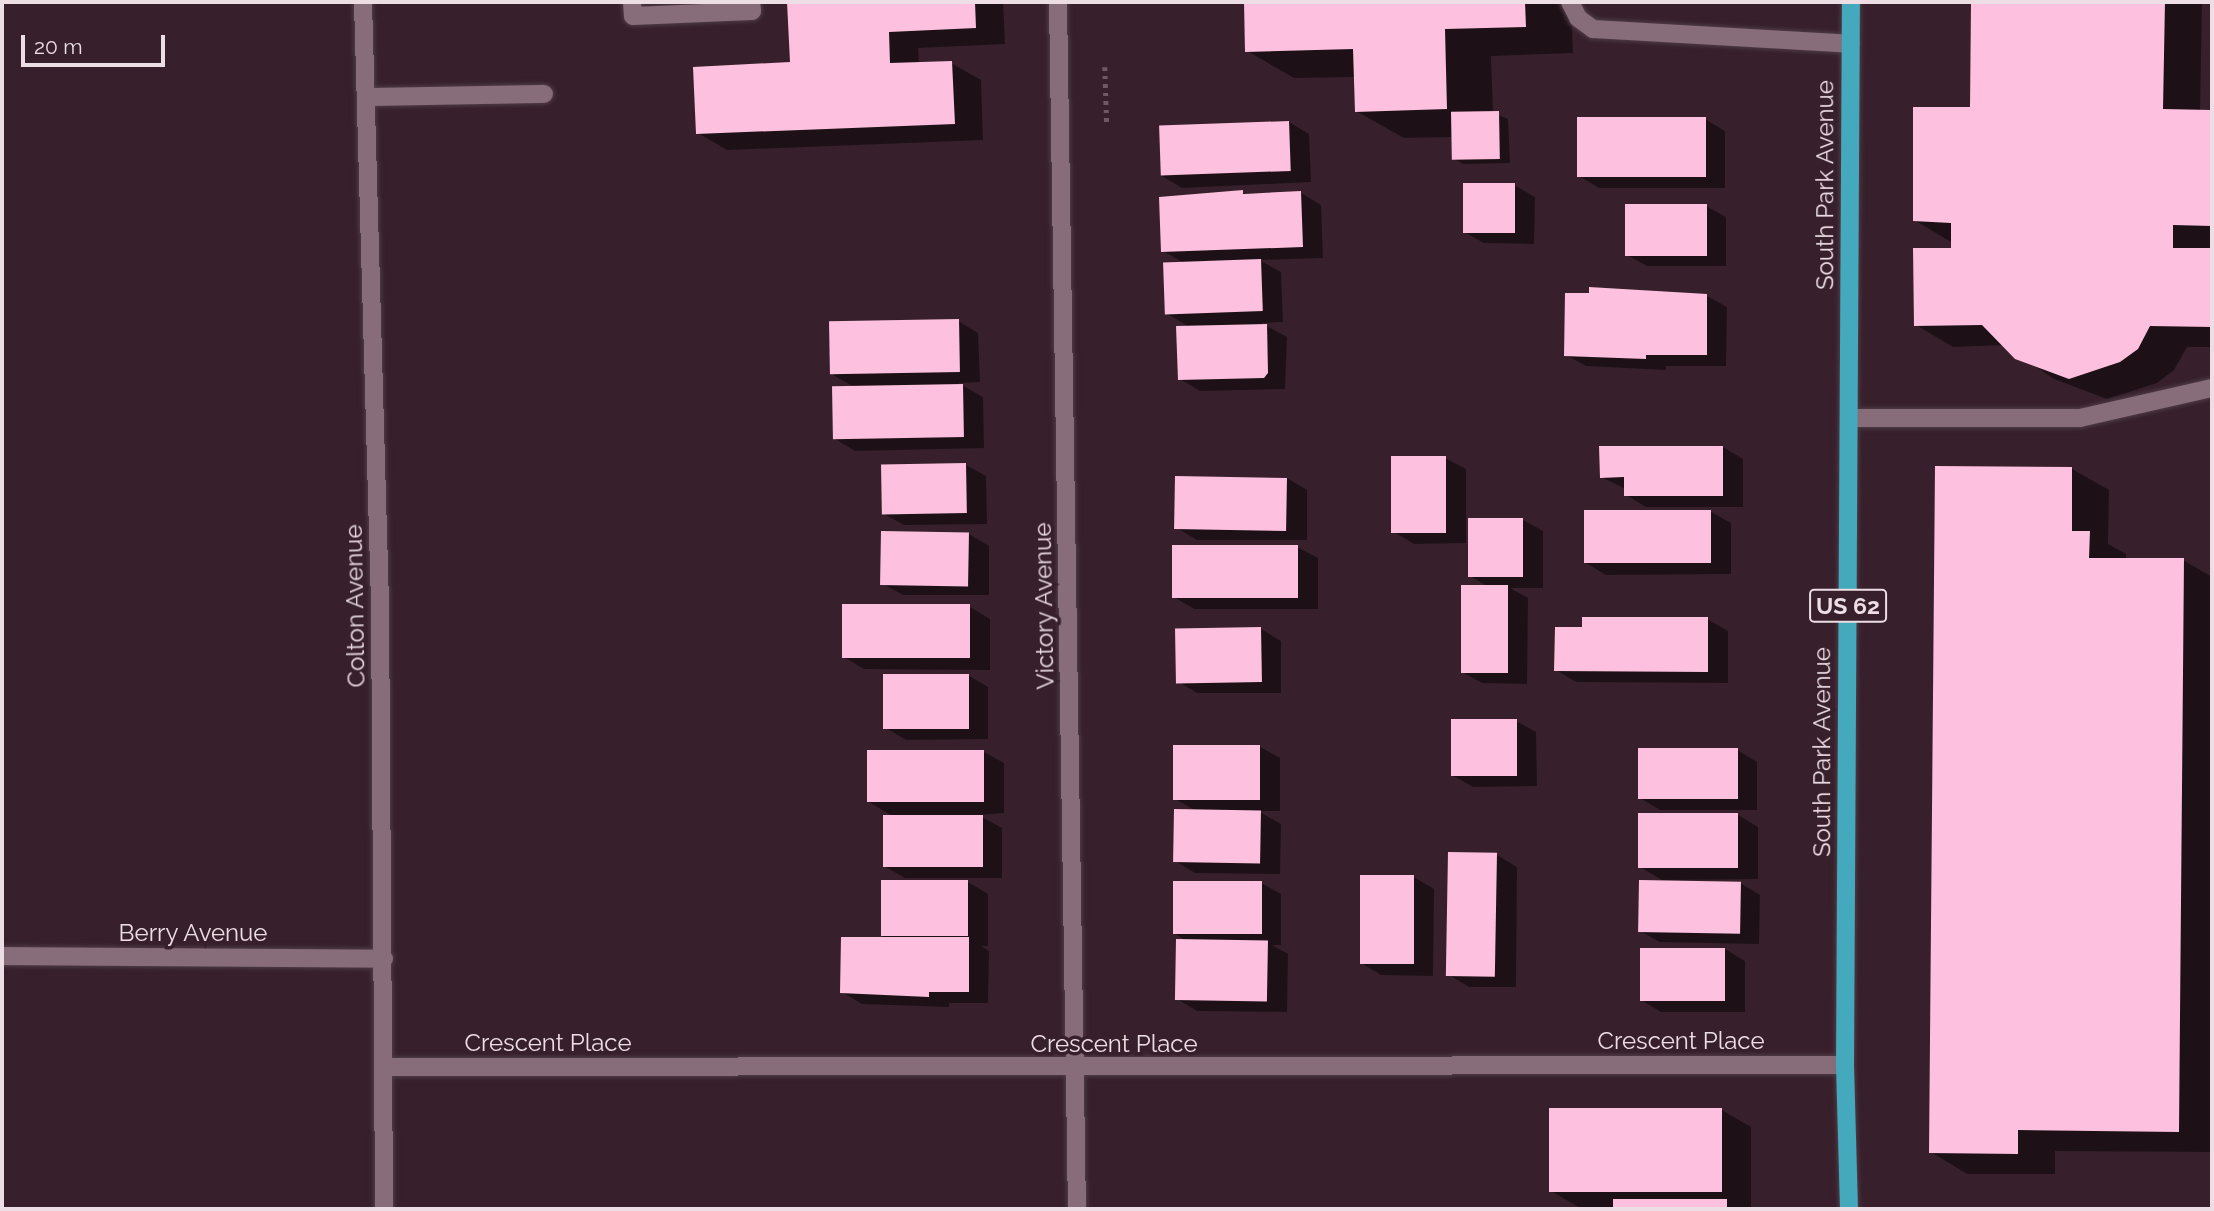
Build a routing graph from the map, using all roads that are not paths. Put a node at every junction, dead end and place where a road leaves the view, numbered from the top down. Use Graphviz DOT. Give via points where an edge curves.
graph roads {
  1 [pos="363,2"];
  2 [pos="632,2"];
  3 [pos="751,2"];
  4 [pos="1058,2"];
  5 [pos="1570,2"];
  6 [pos="1851,2"];
  7 [pos="1850,44"];
  8 [pos="544,94"];
  9 [pos="366,97"];
  10 [pos="2212,388"];
  11 [pos="1849,418"];
  12 [pos="2,956"];
  13 [pos="384,959"];
  14 [pos="1845,1065"];
  15 [pos="384,1067"];
  16 [pos="1077,1069"];
  17 [pos="384,1209"];
  18 [pos="1077,1209"];
  19 [pos="1849,1209"];
  1 -- 9 [label="street, Colton Avenue"];
  2 -- 3 [label="street" via="633,16 752,11"];
  4 -- 16 [label="street, Victory Avenue"];
  5 -- 7 [label="street" via="1578,18 1593,29"];
  6 -- 7 [label="main road, South Park Avenue / US 62"];
  7 -- 11 [label="main road, South Park Avenue / US 62"];
  8 -- 9 [label="street"];
  9 -- 13 [label="street, Colton Avenue"];
  10 -- 11 [label="street" via="2080,418"];
  11 -- 14 [label="main road, South Park Avenue / US 62"];
  12 -- 13 [label="street, Berry Avenue"];
  13 -- 15 [label="street, Colton Avenue"];
  14 -- 16 [label="street, Crescent Place"];
  14 -- 19 [label="main road, South Park Avenue / US 62"];
  15 -- 16 [label="street, Crescent Place"];
  15 -- 17 [label="street, Colton Avenue"];
  16 -- 18 [label="street, Victory Avenue"];
}
